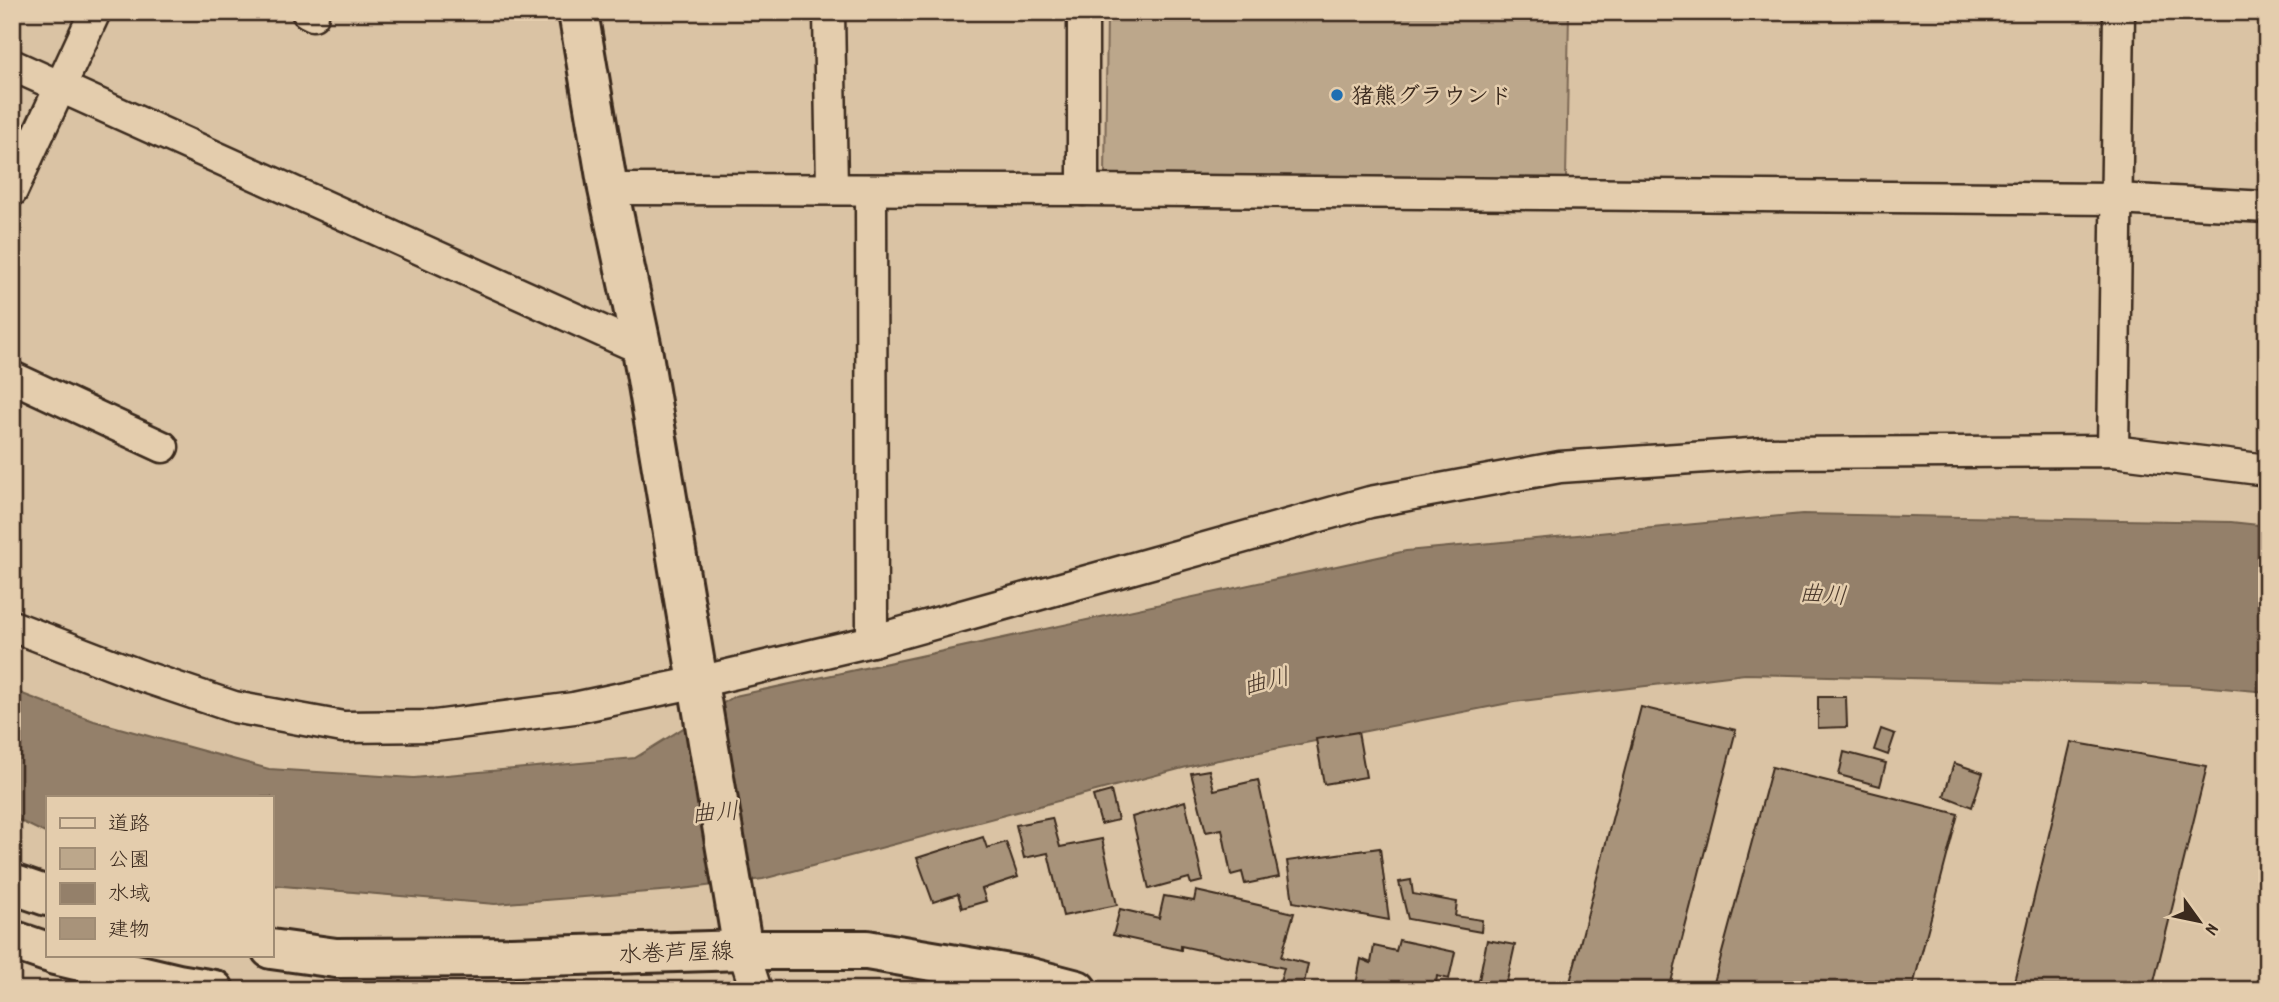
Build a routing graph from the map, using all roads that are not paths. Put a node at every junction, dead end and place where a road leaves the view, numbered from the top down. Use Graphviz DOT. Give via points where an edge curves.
graph roads {
  1 [pos="95,12"];
  2 [pos="578,12"];
  3 [pos="829,12"];
  4 [pos="1083,12"];
  5 [pos="2119,12"];
  6 [pos="12,65"];
  7 [pos="61,88"];
  8 [pos="608,189"];
  9 [pos="832,190"];
  10 [pos="871,190"];
  11 [pos="1083,190"];
  12 [pos="12,191"];
  13 [pos="2116,199"];
  14 [pos="2267,207"];
  15 [pos="642,349"];
  16 [pos="12,377"];
  17 [pos="163,447"];
  18 [pos="2113,452"];
  19 [pos="2267,470"];
  20 [pos="12,626"];
  21 [pos="872,641"];
  22 [pos="699,690"];
  23 [pos="12,884"];
  24 [pos="46,896"];
  25 [pos="12,940"];
  26 [pos="273,949"];
  27 [pos="743,950"];
  28 [pos="46,952"];
  29 [pos="59,956"];
  30 [pos="214,990"];
  31 [pos="756,990"];
  32 [pos="1077,990"];
  1 -- 7 [label="street"];
  2 -- 8 [label="main road"];
  3 -- 9 [label="street"];
  4 -- 11 [label="street"];
  5 -- 13 [label="street"];
  6 -- 7 [label="street"];
  7 -- 12 [label="street"];
  7 -- 15 [label="street"];
  8 -- 9 [label="street"];
  8 -- 15 [label="main road"];
  9 -- 10 [label="street"];
  10 -- 11 [label="street"];
  10 -- 21 [label="street"];
  11 -- 13 [label="street"];
  13 -- 14 [label="street"];
  13 -- 18 [label="street"];
  15 -- 22 [label="main road"];
  16 -- 17 [label="street"];
  18 -- 19 [label="street"];
  18 -- 21 [label="street" via="1765,453 1560,467 1370,502"];
  20 -- 22 [label="street" via="234,706 343,727 435,726"];
  21 -- 22 [label="street"];
  22 -- 27 [label="main road"];
  23 -- 24 [label="main road"];
  25 -- 28 [label="main road"];
  26 -- 27 [label="main road, 水巻芦屋線" via="336,958"];
  27 -- 31 [label="street"];
  27 -- 32 [label="main road, 水巻芦屋線" via="867,950"];
  29 -- 30 [label="main road"];
}
